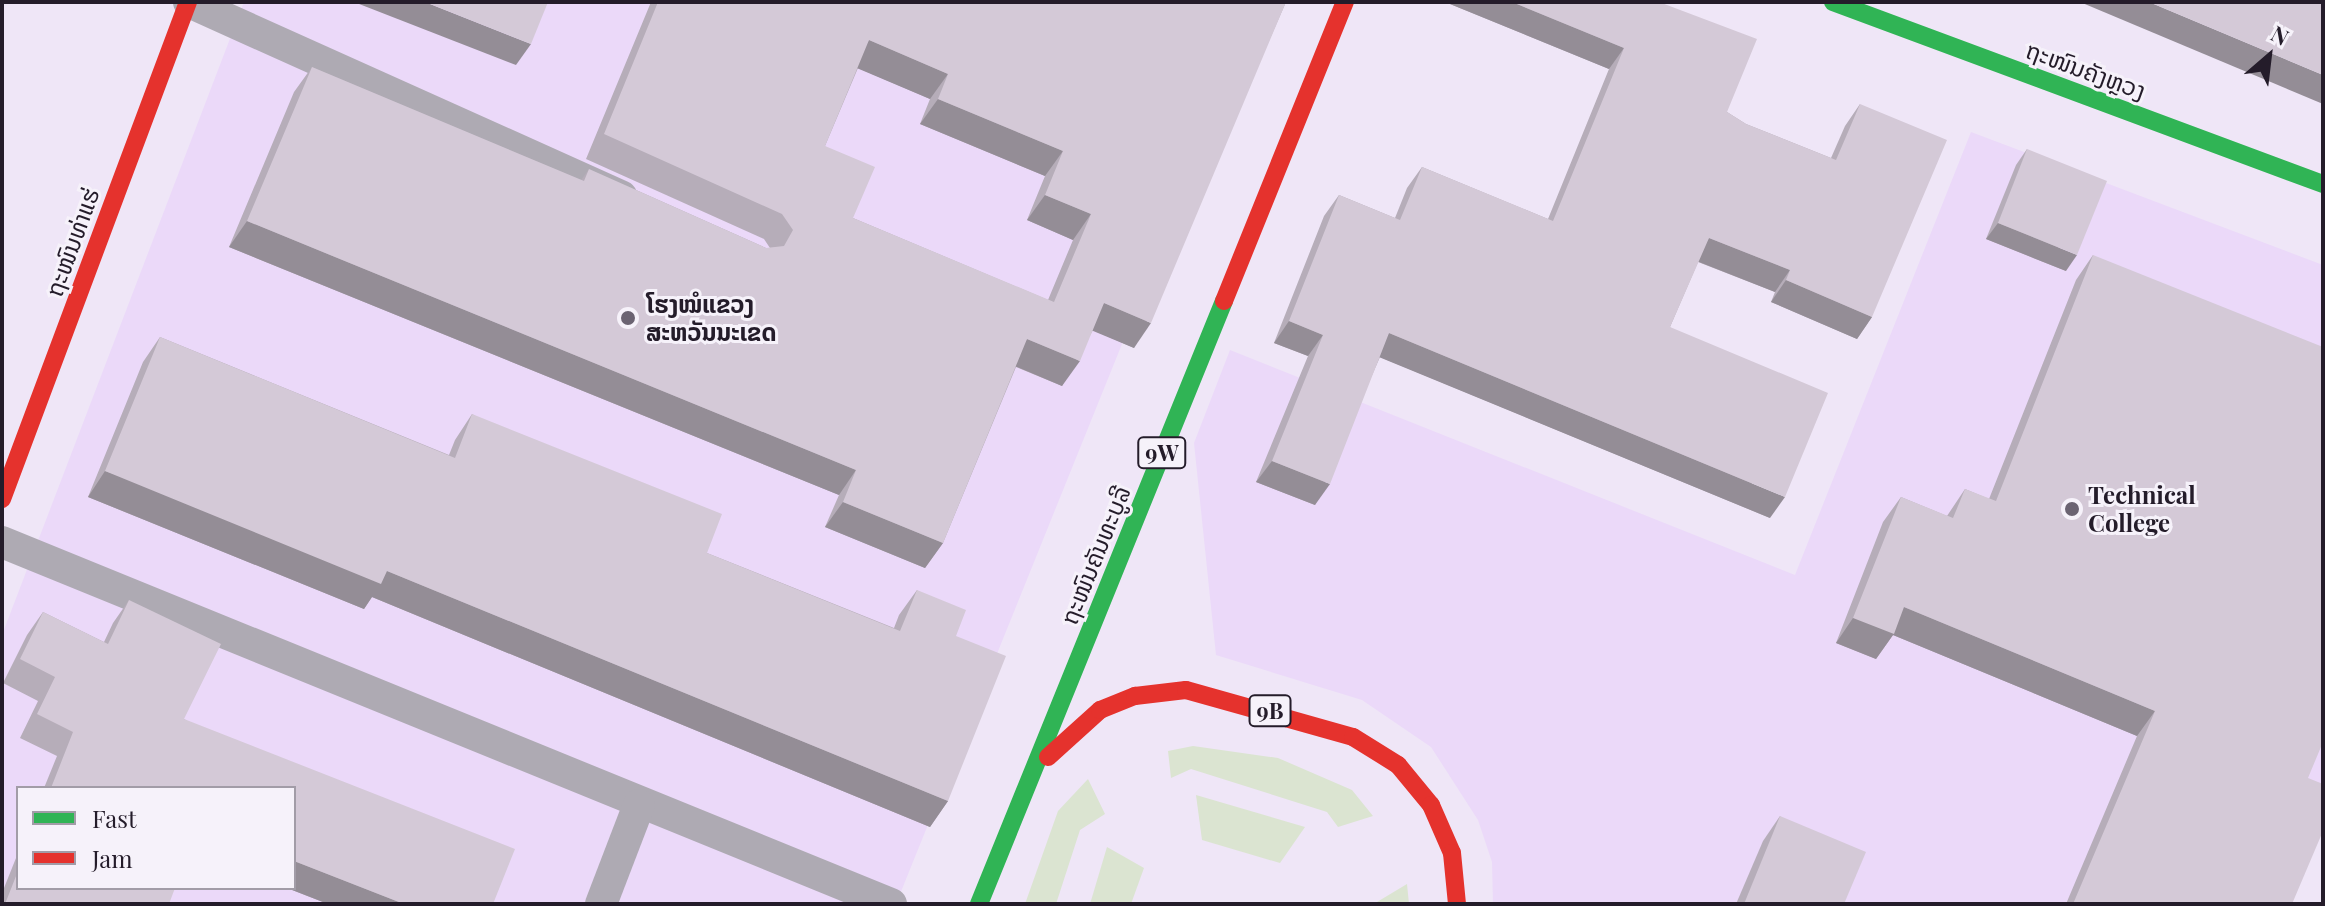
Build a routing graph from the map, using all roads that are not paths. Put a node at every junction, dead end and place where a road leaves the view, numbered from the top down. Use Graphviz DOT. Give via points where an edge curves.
graph roads {
  1 [pos="188,2"];
  2 [pos="1345,2"];
  3 [pos="1833,2"];
  4 [pos="2323,184"];
  5 [pos="654,210"];
  6 [pos="2,499"];
  7 [pos="2,542"];
  8 [pos="1022,799"];
  9 [pos="639,805"];
  10 [pos="601,904"];
  11 [pos="891,904"];
  12 [pos="979,904"];
  13 [pos="1457,904"];
  1 -- 5 [label="lane"];
  1 -- 6 [label="main road, ຖະໜົນທ່າແຮ່"];
  2 -- 8 [label="main road, ຖະໜົນຄັນທະບູລີ / 9W"];
  3 -- 4 [label="main road, ຖະໜົນຄັງຫຼວງ"];
  7 -- 9 [label="lane"];
  8 -- 12 [label="main road, ຖະໜົນຄັນທະບູລີ / 9W"];
  8 -- 13 [label="main road, 9B" via="1050,752 1100,710 1135,696 1186,690 1237,701 1353,737 1398,765 1431,805 1452,853"];
  9 -- 10 [label="lane"];
  9 -- 11 [label="lane"];
}
